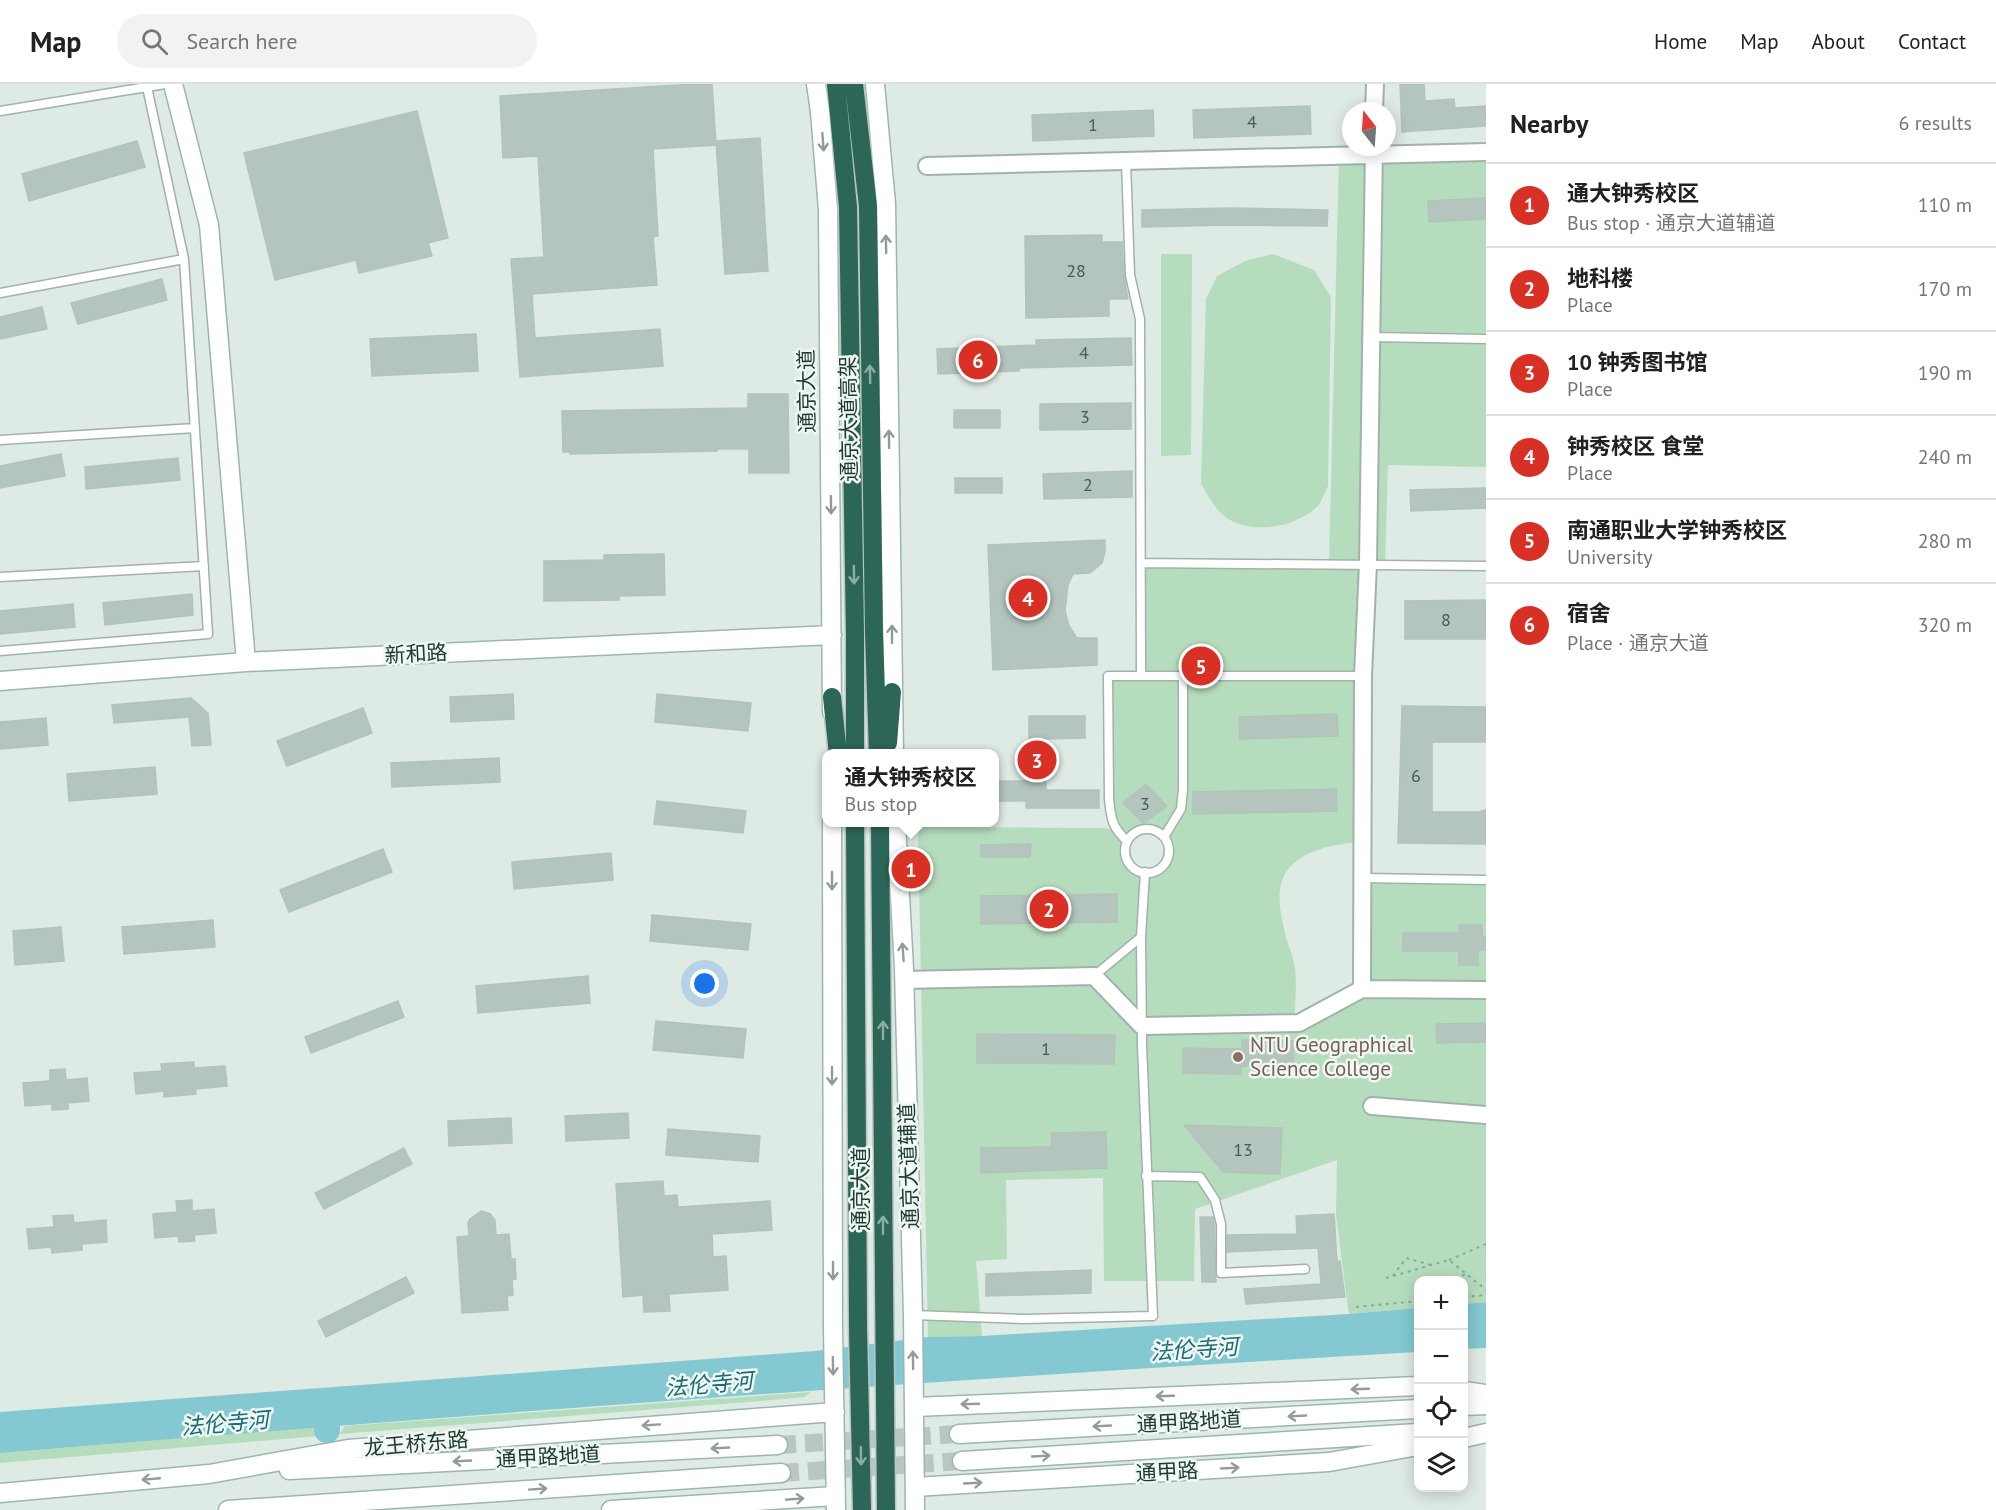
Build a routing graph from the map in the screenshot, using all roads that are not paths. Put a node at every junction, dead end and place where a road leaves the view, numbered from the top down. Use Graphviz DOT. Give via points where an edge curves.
graph roads {
  1 [pos="165,84"];
  2 [pos="173,84"];
  3 [pos="816,84"];
  4 [pos="836,84"];
  5 [pos="854,84"];
  6 [pos="875,84"];
  7 [pos="1375,84"];
  8 [pos="147,87"];
  9 [pos="1374,102"];
  10 [pos="0,111"];
  11 [pos="1396,151"];
  12 [pos="1342,152"];
  13 [pos="1486,152"];
  14 [pos="1374,156"];
  15 [pos="1126,161"];
  16 [pos="927,166"];
  17 [pos="184,259"];
  18 [pos="0,293"];
  19 [pos="1371,337"];
  20 [pos="1486,339"];
  21 [pos="195,428"];
  22 [pos="0,440"];
  23 [pos="1142,563"];
  24 [pos="1368,563"];
  25 [pos="204,566"];
  26 [pos="1486,566"];
  27 [pos="0,577"];
  28 [pos="832,635"];
  29 [pos="0,651"];
  30 [pos="246,662"];
  31 [pos="1141,675"];
  32 [pos="1183,675"];
  33 [pos="1364,675"];
  34 [pos="0,681"];
  35 [pos="892,692"];
  36 [pos="832,697"];
  37 [pos="832,749"];
  38 [pos="838,749"];
  39 [pos="855,749"];
  40 [pos="878,749"];
  41 [pos="887,749"];
  42 [pos="894,749"];
  43 [pos="832,827"];
  44 [pos="848,827"];
  45 [pos="855,827"];
  46 [pos="882,827"];
  47 [pos="896,827"];
  48 [pos="1164,837"];
  49 [pos="1127,841"];
  50 [pos="1145,873"];
  51 [pos="855,875"];
  52 [pos="1363,878"];
  53 [pos="1486,880"];
  54 [pos="1141,937"];
  55 [pos="1094,976"];
  56 [pos="904,980"];
  57 [pos="1362,989"];
  58 [pos="1486,990"];
  59 [pos="1142,1026"];
  60 [pos="1372,1106"];
  61 [pos="1486,1115"];
  62 [pos="1146,1176"];
  63 [pos="1305,1269"];
  64 [pos="913,1320"];
  65 [pos="1414,1386"];
  66 [pos="1468,1392"];
  67 [pos="1486,1394"];
  68 [pos="914,1401"];
  69 [pos="1486,1405"];
  70 [pos="1468,1406"];
  71 [pos="834,1408"];
  72 [pos="1414,1409"];
  73 [pos="1468,1431"];
  74 [pos="1486,1431"];
  75 [pos="1414,1433"];
  76 [pos="959,1434"];
  77 [pos="1468,1436"];
  78 [pos="778,1445"];
  79 [pos="1414,1447"];
  80 [pos="962,1461"];
  81 [pos="781,1473"];
  82 [pos="210,1474"];
  83 [pos="915,1487"];
  84 [pos="0,1493"];
  85 [pos="835,1503"];
  86 [pos="228,1510"];
  87 [pos="611,1510"];
  88 [pos="862,1510"];
  89 [pos="886,1510"];
  90 [pos="915,1510"];
  1 -- 8 [label="lane"];
  2 -- 30 [label="main road" via="209,225"];
  3 -- 28 [label="main road, 通京大道, one-way" via="828,210"];
  4 -- 39 [label="highway, 通京大道高架, one-way" via="848,207"];
  40 -- 5 [label="highway, 通京大道高架, one-way" via="868,206"];
  35 -- 6 [label="main road, one-way" via="886,204"];
  7 -- 9 [label="street"];
  8 -- 10 [label="lane"];
  8 -- 17 [label="lane"];
  11 -- 13 [label="street"];
  12 -- 15 [label="street"];
  14 -- 19 [label="street"];
  15 -- 16 [label="street"];
  15 -- 23 [label="lane" via="1130,275 1140,320"];
  17 -- 18 [label="lane"];
  17 -- 21 [label="lane"];
  19 -- 20 [label="lane"];
  19 -- 24 [label="street"];
  21 -- 22 [label="lane"];
  21 -- 25 [label="lane"];
  23 -- 24 [label="lane"];
  23 -- 31 [label="lane"];
  24 -- 26 [label="lane"];
  24 -- 33 [label="street"];
  25 -- 27 [label="lane"];
  25 -- 29 [label="lane" via="208,634"];
  28 -- 30 [label="main road, 新和路"];
  28 -- 36 [label="main road, 通京大道"];
  30 -- 34 [label="main road, 新和路"];
  31 -- 32 [label="lane"];
  31 -- 49 [label="lane" via="1108,676 1111,818 1116,831"];
  32 -- 33 [label="lane"];
  32 -- 48 [label="lane" via="1181,809"];
  33 -- 52 [label="street"];
  35 -- 41 [label="highway"];
  35 -- 42 [label="main road"];
  36 -- 37 [label="main road"];
  36 -- 38 [label="highway"];
  43 -- 71 [label="main road, one-way"];
  44 -- 51 [label="highway"];
  45 -- 51 [label="highway"];
  89 -- 46 [label="highway, 通京大道, one-way"];
  56 -- 47 [label="main road, 通京大道辅道, one-way"];
  48 -- 49 [label="lane" via="1145,829"];
  48 -- 50 [label="lane" via="1167,858 1158,869"];
  49 -- 50 [label="lane" via="1128,861"];
  50 -- 54 [label="lane"];
  51 -- 88 [label="highway, 通京大道, one-way"];
  52 -- 53 [label="lane"];
  52 -- 57 [label="street"];
  54 -- 55 [label="lane"];
  54 -- 59 [label="lane"];
  55 -- 56 [label="street"];
  55 -- 59 [label="street"];
  56 -- 64 [label="main road, 通京大道辅道"];
  57 -- 58 [label="street"];
  57 -- 59 [label="street" via="1299,1023"];
  59 -- 62 [label="lane"];
  60 -- 61 [label="street"];
  62 -- 63 [label="lane" via="1200,1177 1215,1200 1221,1224 1221,1273"];
  62 -- 64 [label="lane" via="1153,1316"];
  68 -- 64 [label="main road, 通京大道辅道, one-way"];
  65 -- 68 [label="main road, one-way"];
  66 -- 67 [label="main road"];
  68 -- 83 [label="main road, 通京大道辅道"];
  69 -- 70 [label="main road"];
  71 -- 82 [label="main road, 龙王桥东路, one-way" via="348,1449"];
  71 -- 85 [label="main road"];
  72 -- 76 [label="main road, 通甲路地道, one-way"];
  73 -- 74 [label="main road"];
  74 -- 77 [label="main road"];
  80 -- 75 [label="main road, 通甲路地道, one-way"];
  78 -- 82 [label="main road, 通甲路地道, one-way"];
  83 -- 79 [label="main road, 通甲路, one-way" via="1329,1462"];
  86 -- 81 [label="main road, 通甲路地道, one-way"];
  82 -- 84 [label="main road, 龙王桥东路, one-way"];
  83 -- 90 [label="main road, 通京大道辅道"];
  87 -- 85 [label="main road, one-way"];
}
